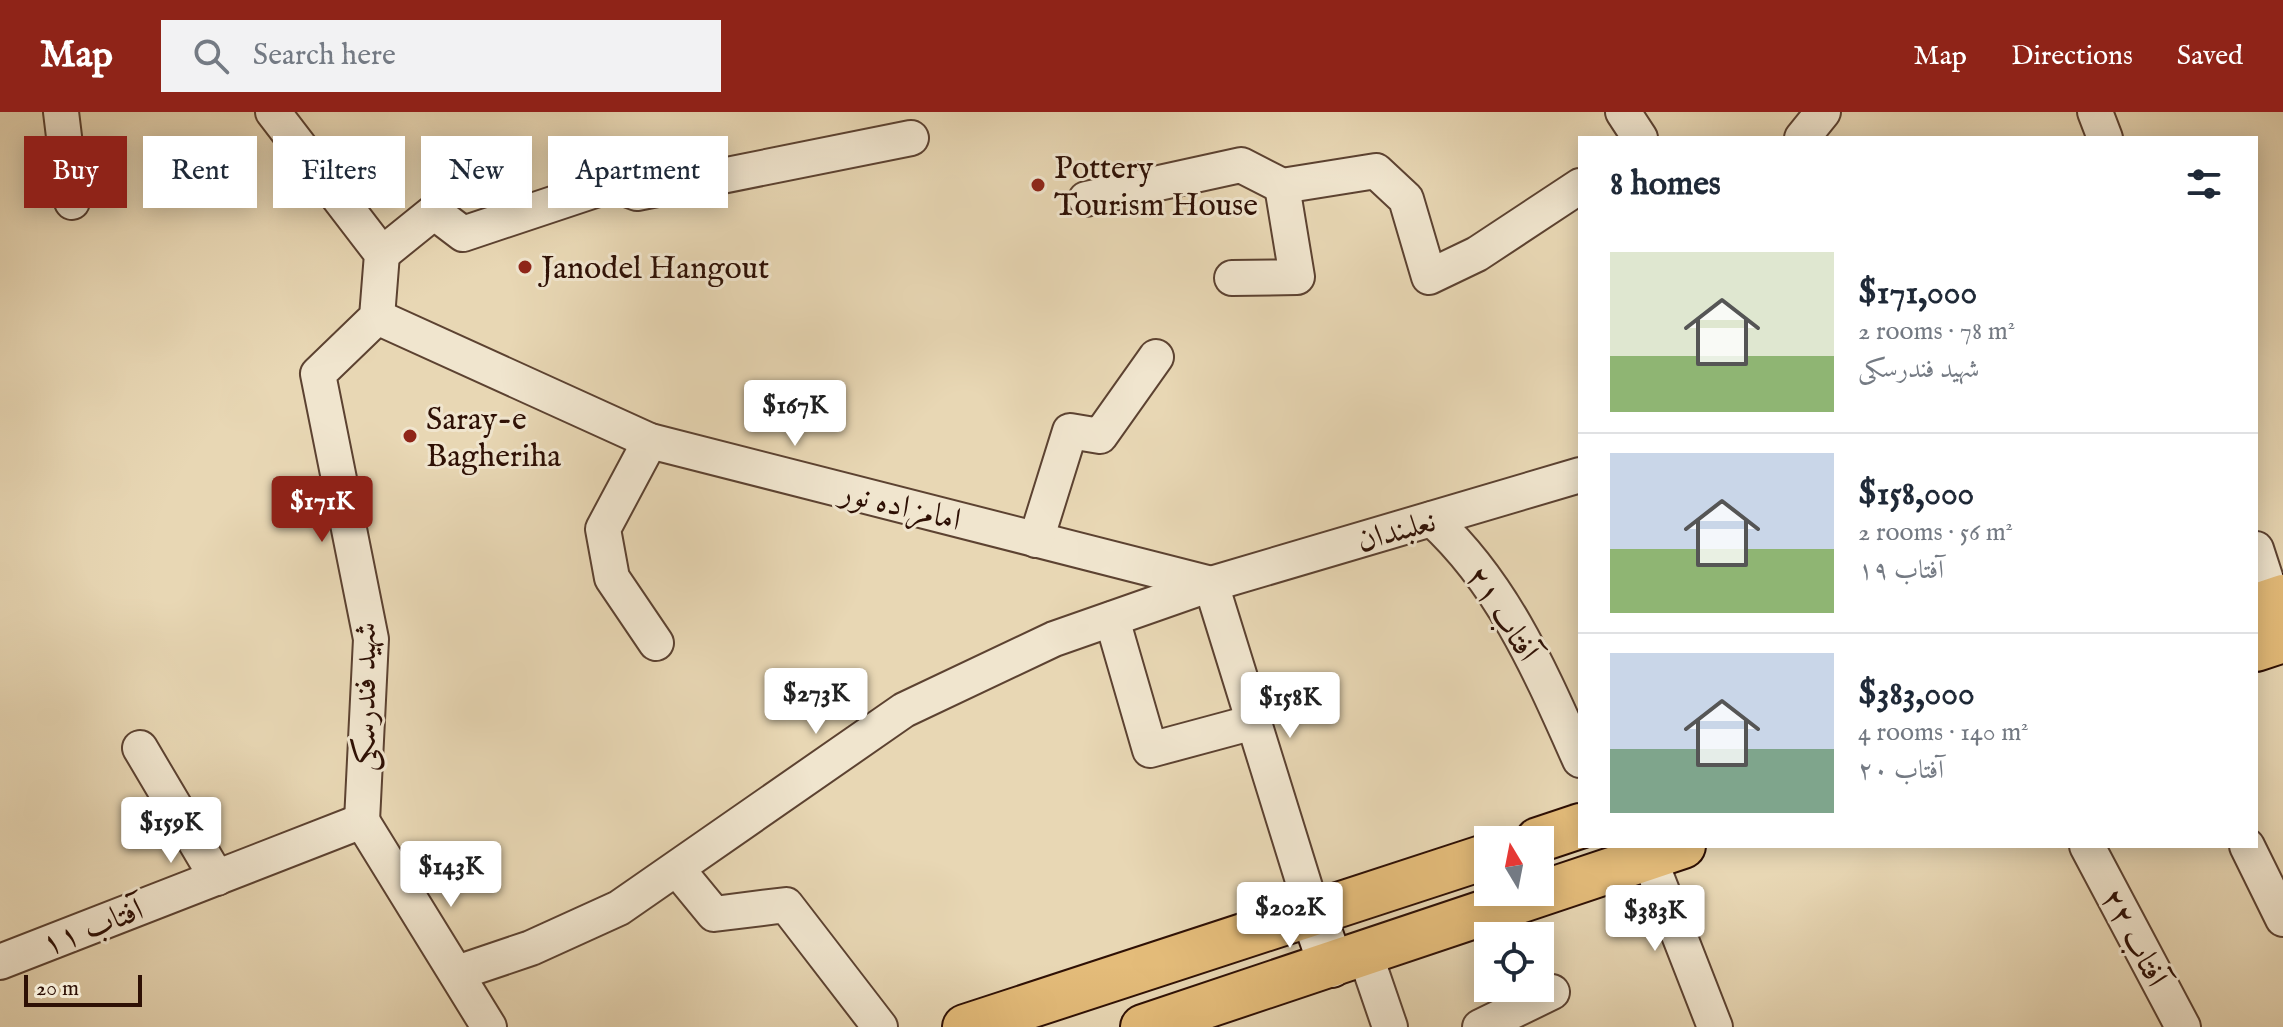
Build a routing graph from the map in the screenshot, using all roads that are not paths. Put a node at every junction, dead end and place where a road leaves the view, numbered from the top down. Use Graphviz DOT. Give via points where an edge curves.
graph roads {
  1 [pos="61,112"];
  2 [pos="273,112"];
  3 [pos="1623,112"];
  4 [pos="1823,112"];
  5 [pos="2095,112"];
  6 [pos="64,136"];
  7 [pos="1639,136"];
  8 [pos="1804,136"];
  9 [pos="2104,136"];
  10 [pos="911,138"];
  11 [pos="1282,186"];
  12 [pos="1578,187"];
  13 [pos="1086,199"];
  14 [pos="382,254"];
  15 [pos="1232,278"];
  16 [pos="377,317"];
  17 [pos="1156,357"];
  18 [pos="650,441"];
  19 [pos="1578,476"];
  20 [pos="1432,519"];
  21 [pos="1036,540"];
  22 [pos="2258,556"];
  23 [pos="1211,584"];
  24 [pos="2274,611"];
  25 [pos="1112,619"];
  26 [pos="656,643"];
  27 [pos="2258,645"];
  28 [pos="1254,722"];
  29 [pos="140,748"];
  30 [pos="1578,755"];
  31 [pos="362,821"];
  32 [pos="1578,827"];
  33 [pos="1554,835"];
  34 [pos="2088,848"];
  35 [pos="2248,848"];
  36 [pos="1666,852"];
  37 [pos="1474,861"];
  38 [pos="677,869"];
  39 [pos="217,878"];
  40 [pos="1313,913"];
  41 [pos="2283,919"];
  42 [pos="1348,960"];
  43 [pos="0,962"];
  44 [pos="457,973"];
  45 [pos="1531,1002"];
  46 [pos="489,1027"];
  47 [pos="880,1027"];
  48 [pos="965,1027"];
  49 [pos="1143,1027"];
  50 [pos="1390,1027"];
  51 [pos="1480,1027"];
  52 [pos="1715,1027"];
  53 [pos="2183,1027"];
  1 -- 6 [label="street"];
  2 -- 14 [label="street"];
  3 -- 7 [label="street"];
  4 -- 8 [label="street"];
  5 -- 9 [label="street"];
  10 -- 14 [label="street" via="637,193 613,184 463,234 434,212"];
  11 -- 12 [label="street" via="1376,171 1406,199 1429,277 1477,254"];
  11 -- 13 [label="street" via="1241,165"];
  11 -- 15 [label="street" via="1297,277"];
  14 -- 16 [label="street"];
  16 -- 18 [label="street, امامزاده نور"];
  16 -- 31 [label="street, شهید فندرسکی" via="318,374 371,639"];
  17 -- 21 [label="street" via="1100,436 1070,431"];
  18 -- 21 [label="street, امامزاده نور"];
  18 -- 26 [label="street" via="603,529 612,578"];
  19 -- 20 [label="street, نعلبندان"];
  20 -- 23 [label="street, نعلبندان"];
  20 -- 30 [label="street, آفتاب ۲۱" via="1459,544 1516,625"];
  21 -- 23 [label="street, امامزاده نور"];
  22 -- 24 [label="street"];
  23 -- 25 [label="street, نعلبندان"];
  23 -- 28 [label="street"];
  24 -- 27 [label="main road"];
  25 -- 28 [label="street" via="1150,750"];
  25 -- 38 [label="street, نعلبندان" via="1054,639 904,710"];
  28 -- 40 [label="street"];
  29 -- 39 [label="street"];
  31 -- 39 [label="street, آفتاب ۱۱"];
  31 -- 44 [label="street"];
  32 -- 33 [label="main road"];
  34 -- 53 [label="street, آفتاب ۲۲"];
  35 -- 41 [label="street"];
  36 -- 42 [label="main road"];
  36 -- 52 [label="street"];
  37 -- 40 [label="main road"];
  38 -- 44 [label="street, نعلبندان" via="619,908 531,948"];
  38 -- 47 [label="street" via="714,914 786,905"];
  39 -- 43 [label="street, آفتاب ۱۱"];
  40 -- 42 [label="main road"];
  40 -- 48 [label="main road"];
  42 -- 49 [label="main road"];
  42 -- 50 [label="street"];
  44 -- 46 [label="street"];
  45 -- 51 [label="street"];
}
